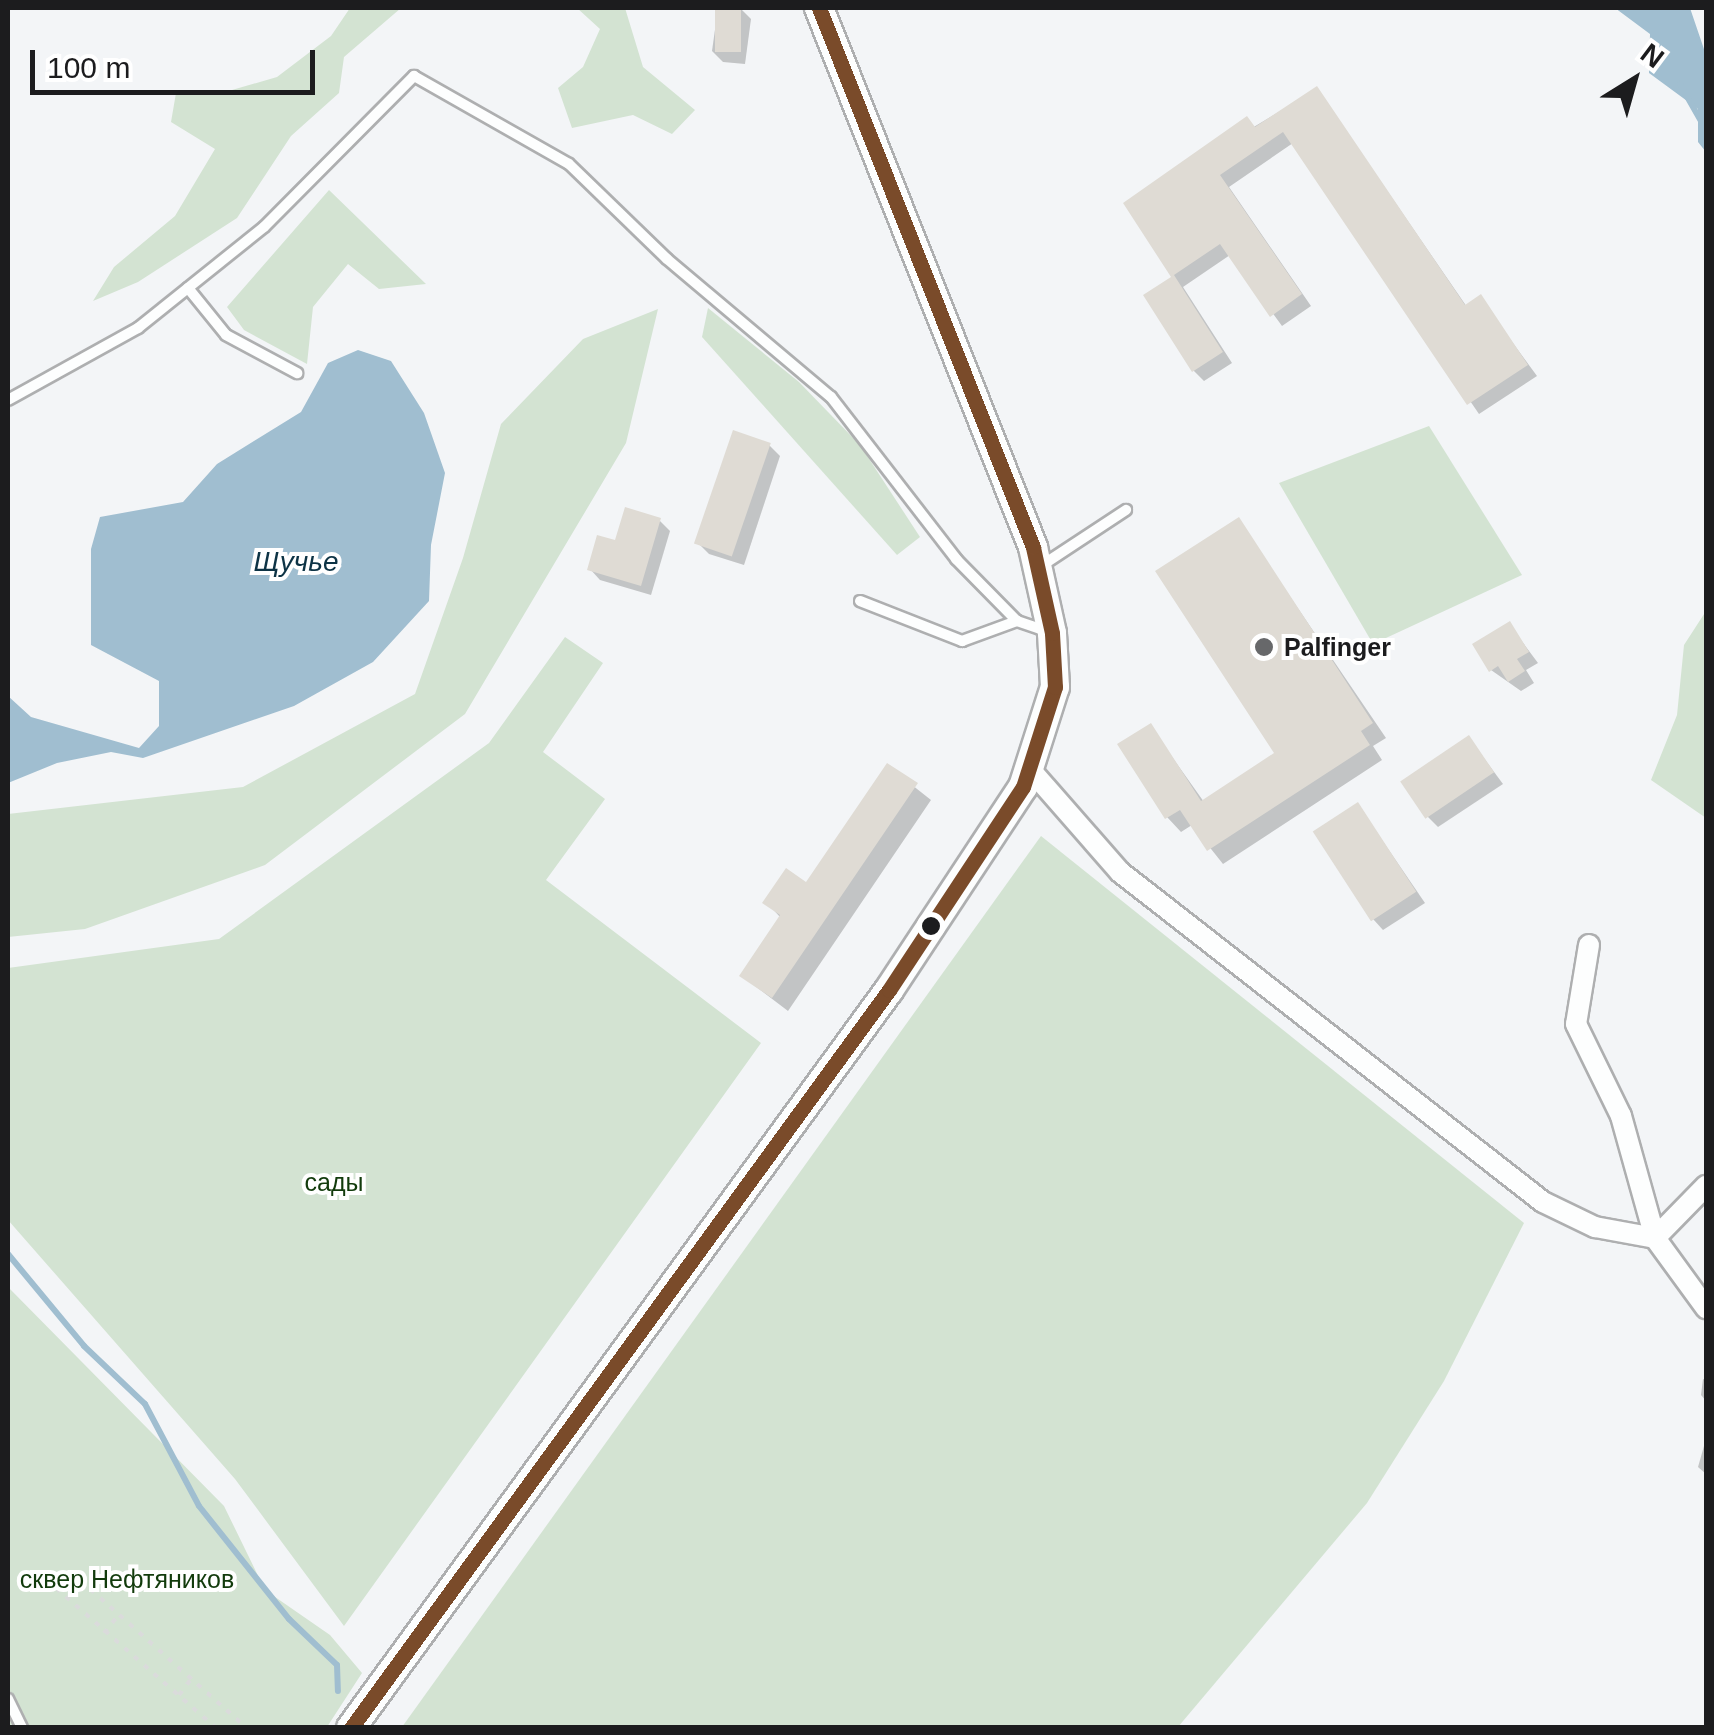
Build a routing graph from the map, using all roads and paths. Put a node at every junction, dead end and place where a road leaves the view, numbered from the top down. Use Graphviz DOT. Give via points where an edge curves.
graph roads {
  1 [pos="818,8"];
  2 [pos="188,288"];
  3 [pos="297,373"];
  4 [pos="8,400"];
  5 [pos="1126,510"];
  6 [pos="1040,566"];
  7 [pos="860,600"];
  8 [pos="1018,622"];
  9 [pos="1052,633"];
  10 [pos="1029,768"];
  11 [pos="1589,945"];
  12 [pos="1706,1186"];
  13 [pos="1655,1238"];
  14 [pos="1706,1308"];
  15 [pos="70,1572"];
  16 [pos="56,1588"];
  17 [pos="118,1616"];
  18 [pos="104,1633"];
  19 [pos="191,1679"];
  20 [pos="179,1695"];
  21 [pos="8,1699"];
  22 [pos="22,1728"];
  23 [pos="216,1728"];
  24 [pos="247,1728"];
  25 [pos="350,1728"];
  1 -- 6 [label="street"];
  2 -- 3 [label="lane" via="226,334"];
  2 -- 4 [label="lane" via="138,328"];
  2 -- 8 [label="lane" via="264,227 414,76 569,164 667,259 830,397 956,559"];
  5 -- 6 [label="lane"];
  6 -- 9 [label="street"];
  7 -- 8 [label="lane" via="962,641"];
  8 -- 9 [label="lane"];
  9 -- 10 [label="street" via="1055,687"];
  10 -- 13 [label="street" via="1120,872 1543,1202 1595,1226"];
  10 -- 25 [label="street" via="890,990"];
  11 -- 13 [label="street" via="1576,1024 1621,1116"];
  12 -- 13 [label="street"];
  13 -- 14 [label="street"];
  15 -- 17 [label="path"];
  16 -- 18 [label="path"];
  17 -- 18 [label="path"];
  17 -- 19 [label="path"];
  18 -- 20 [label="path"];
  19 -- 20 [label="path"];
  19 -- 24 [label="path"];
  20 -- 23 [label="path"];
  21 -- 22 [label="lane"];
}
